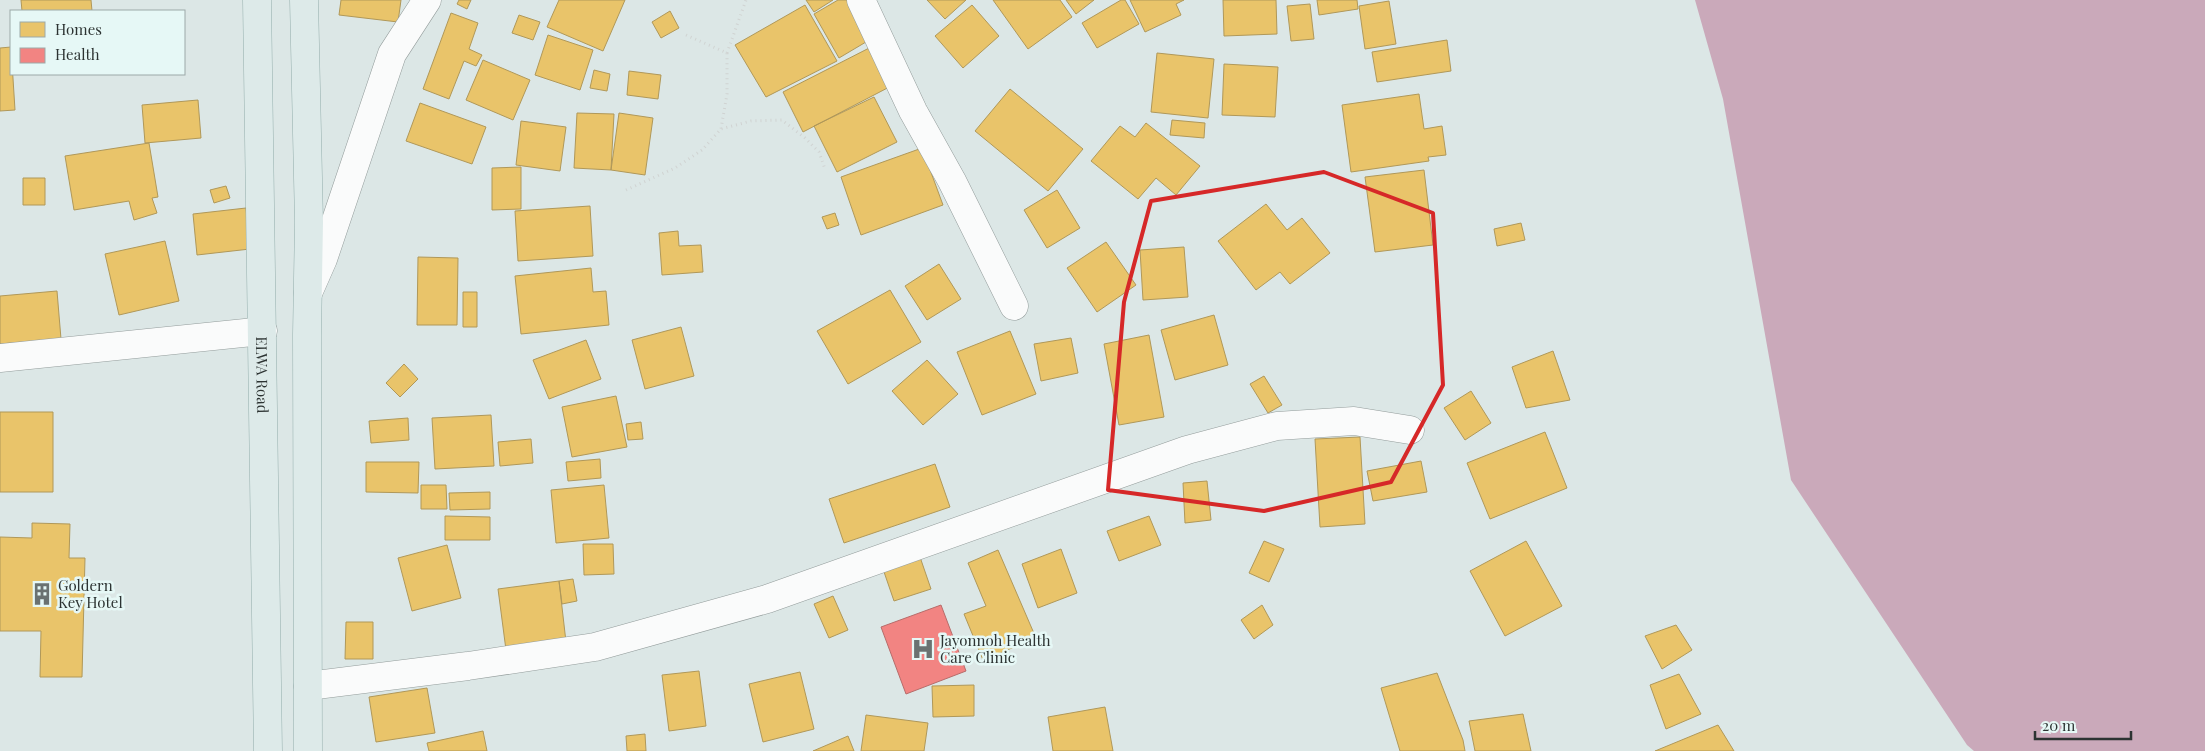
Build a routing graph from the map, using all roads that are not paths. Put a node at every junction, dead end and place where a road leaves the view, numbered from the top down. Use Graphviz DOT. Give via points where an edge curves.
graph roads {
  1 [pos="257,0"];
  2 [pos="304,0"];
  3 [pos="427,0"];
  4 [pos="861,0"];
  5 [pos="308,293"];
  6 [pos="1014,306"];
  7 [pos="263,331"];
  8 [pos="0,358"];
  9 [pos="1410,430"];
  10 [pos="308,686"];
  11 [pos="268,751"];
  12 [pos="308,751"];
  1 -- 7 [label="main road, ELWA Road"];
  2 -- 5 [label="main road"];
  3 -- 5 [label="street" via="392,54 323,259"];
  4 -- 6 [label="street" via="913,111"];
  5 -- 10 [label="main road"];
  7 -- 8 [label="street"];
  7 -- 11 [label="main road, ELWA Road"];
  9 -- 10 [label="street" via="1354,422 1278,426 1187,450 767,599 595,647"];
  10 -- 12 [label="main road"];
}
